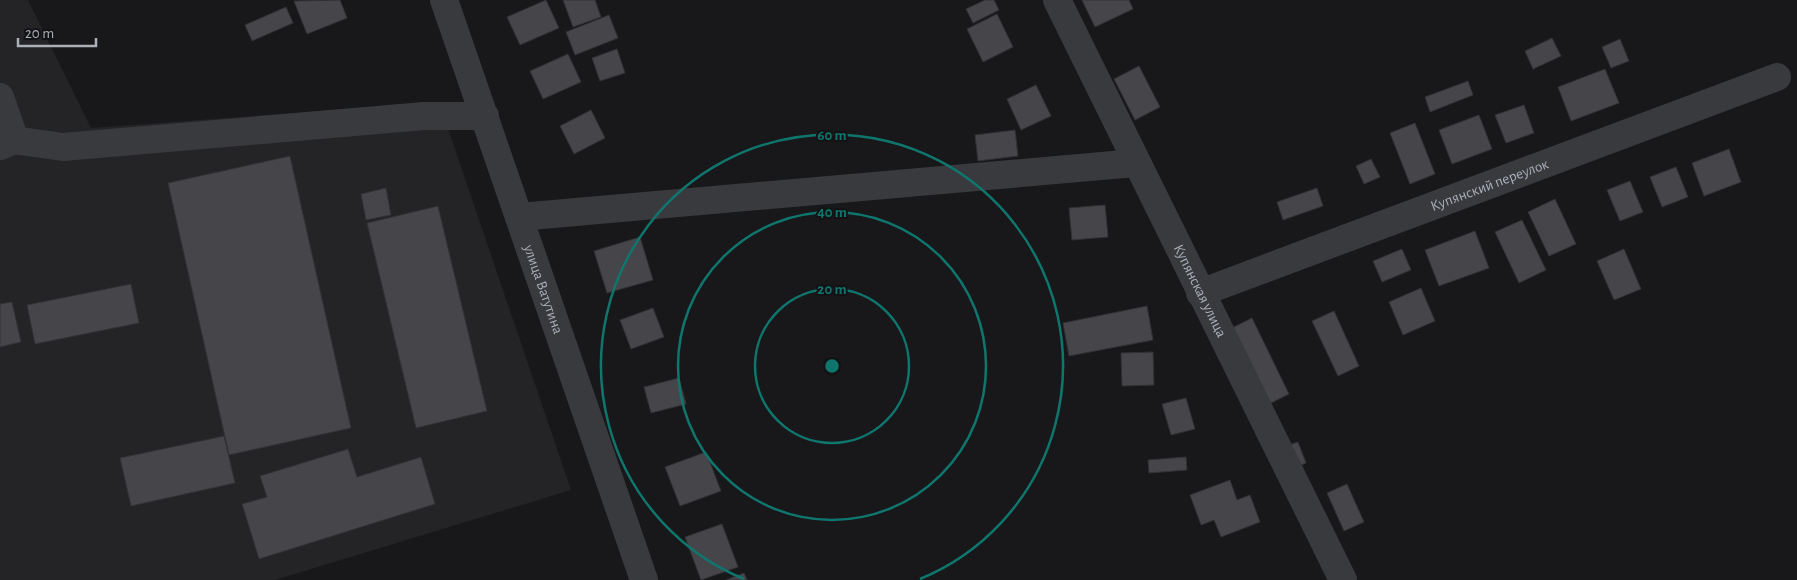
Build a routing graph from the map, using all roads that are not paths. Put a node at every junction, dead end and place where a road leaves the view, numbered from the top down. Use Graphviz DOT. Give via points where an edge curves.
graph roads {
  1 [pos="444,0"];
  2 [pos="1057,0"];
  3 [pos="1777,77"];
  4 [pos="0,97"];
  5 [pos="484,116"];
  6 [pos="5,142"];
  7 [pos="1136,163"];
  8 [pos="520,217"];
  9 [pos="1200,293"];
  10 [pos="644,580"];
  11 [pos="1343,580"];
  1 -- 5 [label="street, улица Ватутина"];
  2 -- 7 [label="street, Купянская улица"];
  3 -- 9 [label="street, Купянский переулок"];
  4 -- 6 [label="street"];
  5 -- 6 [label="street" via="424,116 63,147"];
  5 -- 8 [label="street, улица Ватутина"];
  7 -- 8 [label="street"];
  7 -- 9 [label="street, Купянская улица"];
  8 -- 10 [label="street, улица Ватутина"];
  9 -- 11 [label="street, Купянская улица"];
}
